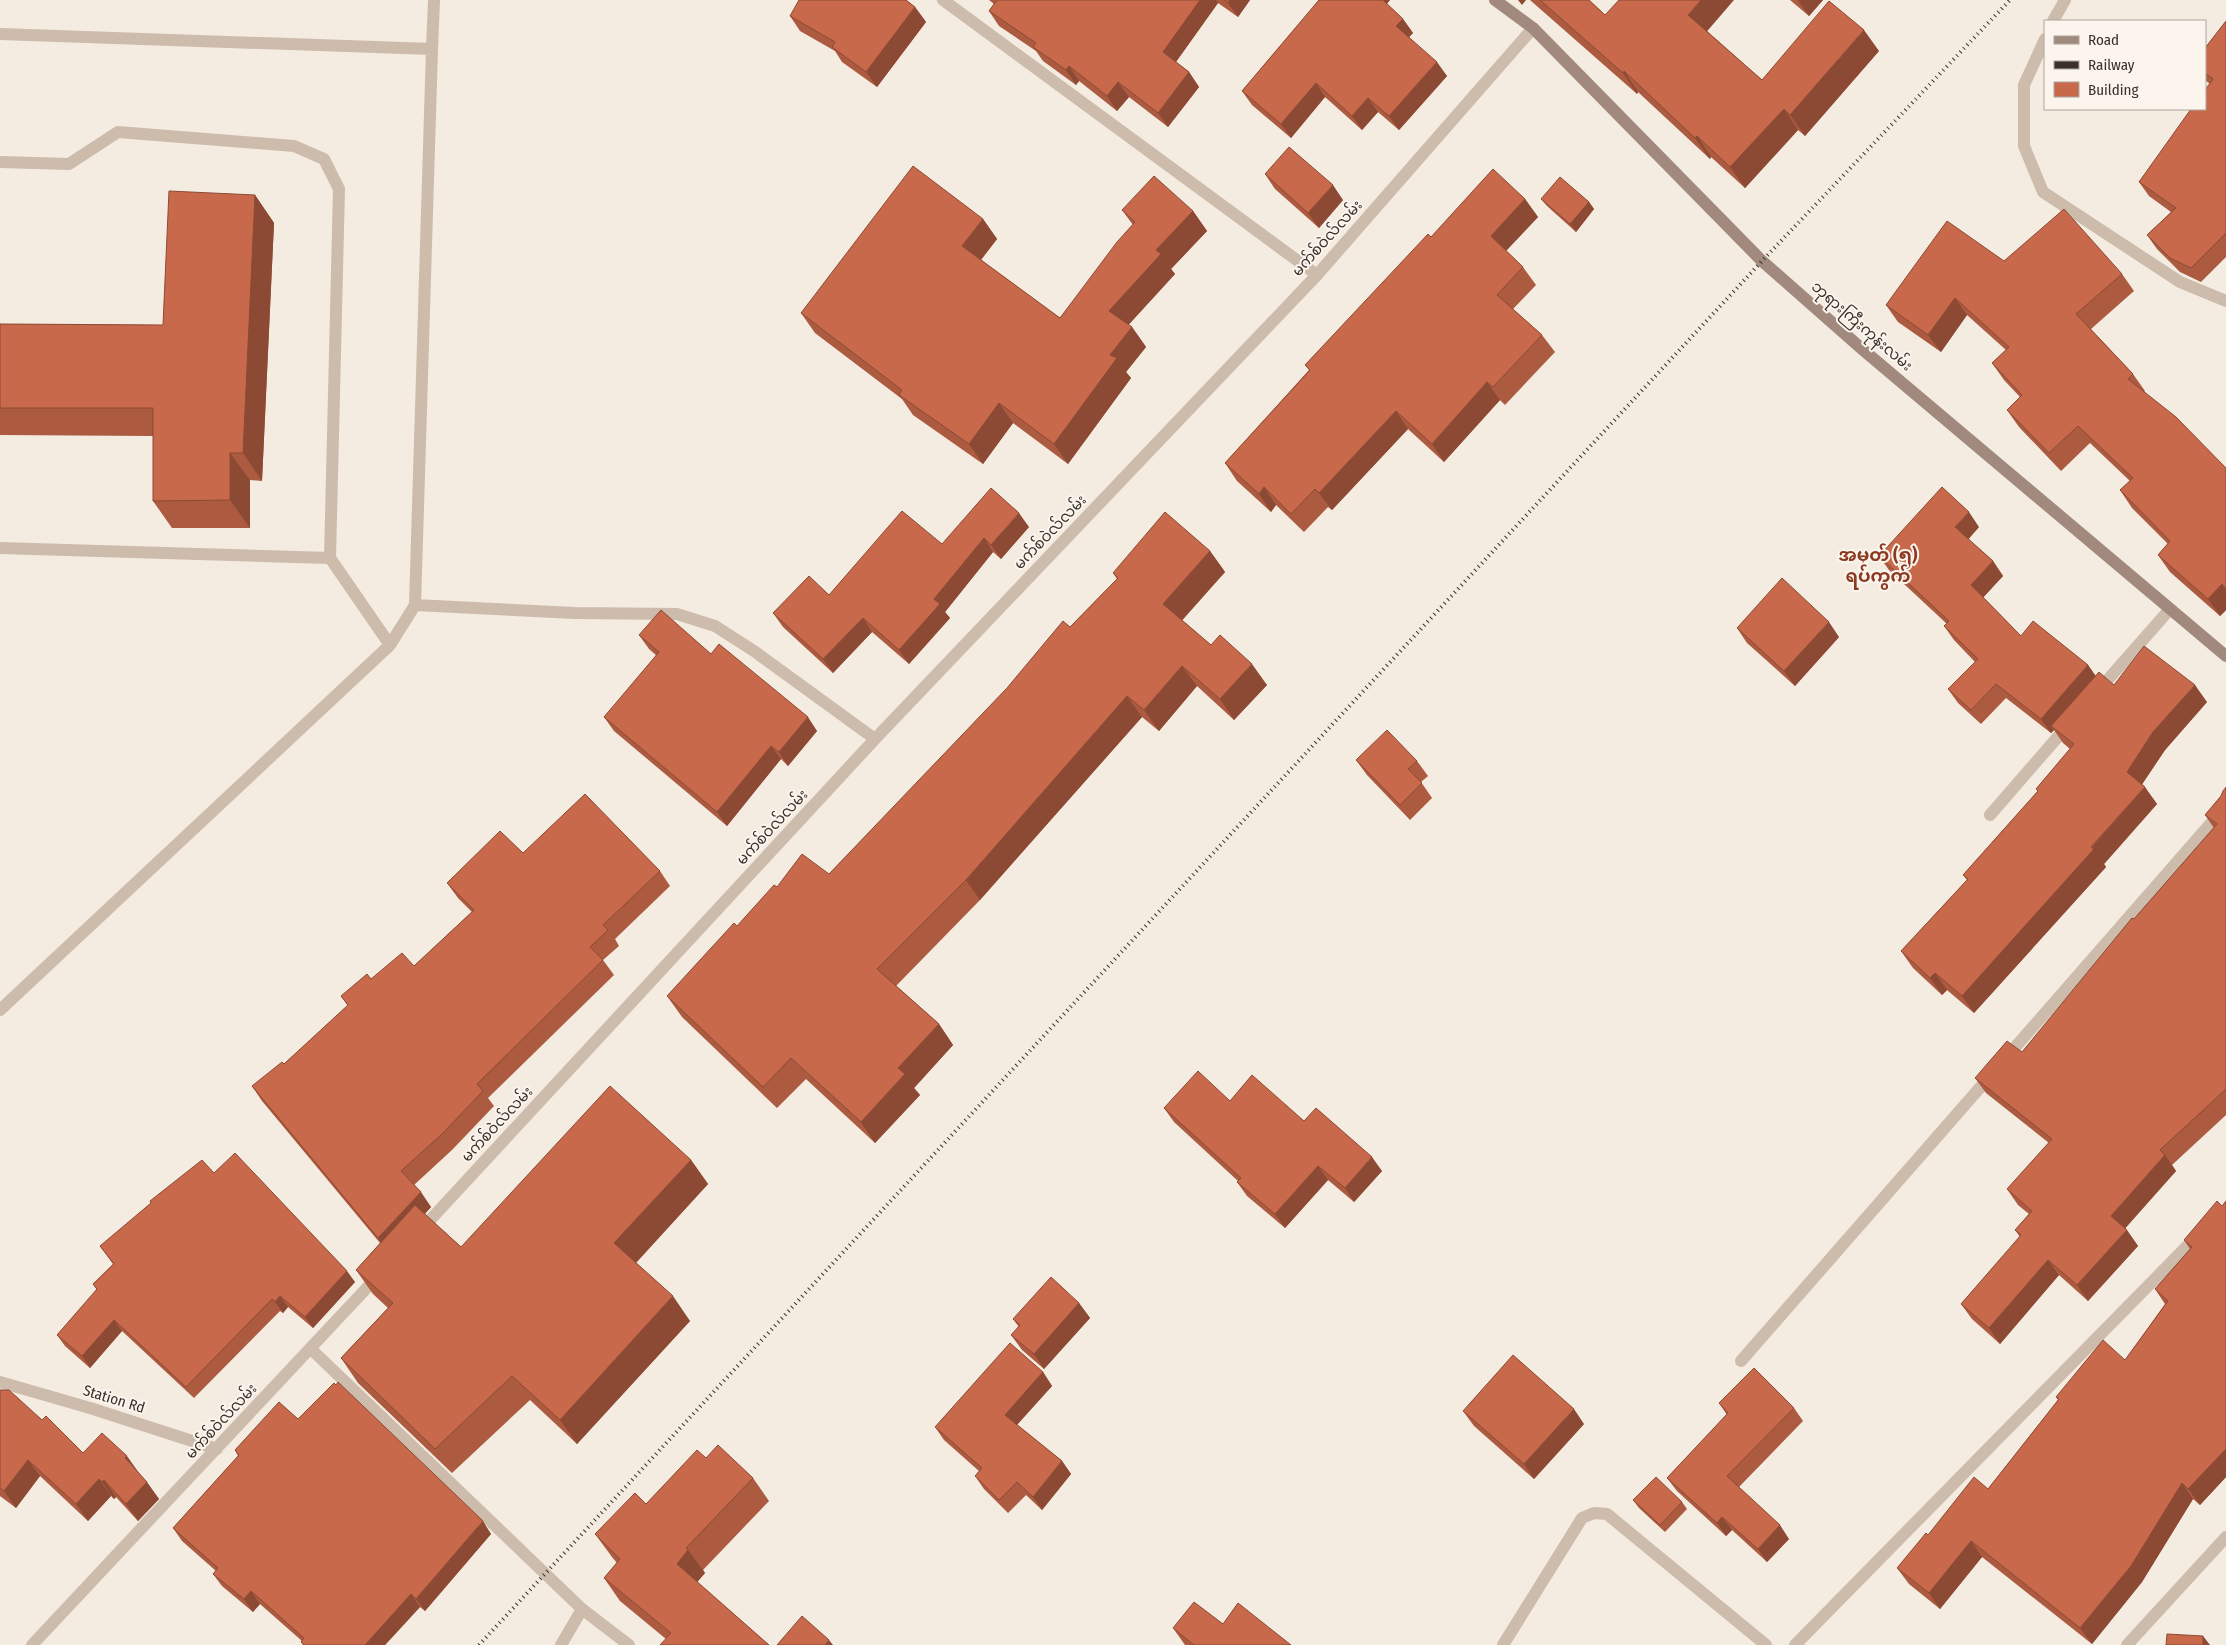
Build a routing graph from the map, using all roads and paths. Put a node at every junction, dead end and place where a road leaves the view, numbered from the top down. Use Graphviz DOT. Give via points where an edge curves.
graph roads {
  1 [pos="434,0"];
  2 [pos="943,0"];
  3 [pos="1495,0"];
  4 [pos="2065,0"];
  5 [pos="2054,20"];
  6 [pos="1533,28"];
  7 [pos="0,34"];
  8 [pos="2044,41"];
  9 [pos="432,49"];
  10 [pos="0,162"];
  11 [pos="1317,275"];
  12 [pos="2226,302"];
  13 [pos="0,548"];
  14 [pos="330,558"];
  15 [pos="415,605"];
  16 [pos="2170,609"];
  17 [pos="390,646"];
  18 [pos="2226,656"];
  19 [pos="875,739"];
  20 [pos="2226,806"];
  21 [pos="1990,815"];
  22 [pos="0,1010"];
  23 [pos="2208,1223"];
  24 [pos="412,1240"];
  25 [pos="385,1269"];
  26 [pos="311,1349"];
  27 [pos="1742,1361"];
  28 [pos="0,1382"];
  29 [pos="217,1449"];
  30 [pos="2226,1536"];
  31 [pos="582,1609"];
  32 [pos="32,1645"];
  33 [pos="561,1645"];
  34 [pos="629,1645"];
  35 [pos="1503,1645"];
  36 [pos="1766,1645"];
  37 [pos="1795,1645"];
  38 [pos="2127,1645"];
  1 -- 9 [label="street"];
  2 -- 11 [label="street"];
  3 -- 6 [label="street, ဘုရားကြီးကုန်းလမ်း"];
  4 -- 5 [label="street"];
  6 -- 11 [label="street, မက်စ်ဝဲလ်လမ်း"];
  6 -- 16 [label="street, ဘုရားကြီးကုန်းလမ်း" via="1762,262"];
  7 -- 9 [label="street"];
  8 -- 12 [label="street" via="2024,85 2024,146 2044,192 2180,282"];
  9 -- 15 [label="street"];
  10 -- 14 [label="street" via="70,164 118,132 294,146 324,159 339,189"];
  11 -- 19 [label="street, မက်စ်ဝဲလ်လမ်း"];
  13 -- 14 [label="street"];
  14 -- 17 [label="street"];
  15 -- 17 [label="street"];
  15 -- 19 [label="street" via="575,613 677,614 715,626"];
  16 -- 18 [label="street, ဘုရားကြီးကုန်းလမ်း"];
  16 -- 21 [label="street"];
  17 -- 22 [label="street"];
  19 -- 24 [label="street, မက်စ်ဝဲလ်လမ်း"];
  20 -- 27 [label="street"];
  23 -- 37 [label="street"];
  25 -- 26 [label="street, မက်စ်ဝဲလ်လမ်း"];
  26 -- 29 [label="street, မက်စ်ဝဲလ်လမ်း"];
  26 -- 31 [label="street"];
  28 -- 29 [label="street, Station Rd"];
  29 -- 32 [label="street, မက်စ်ဝဲလ်လမ်း"];
  30 -- 38 [label="street"];
  31 -- 33 [label="street"];
  31 -- 34 [label="street"];
  35 -- 36 [label="street" via="1582,1518 1594,1513 1607,1514"];
}
